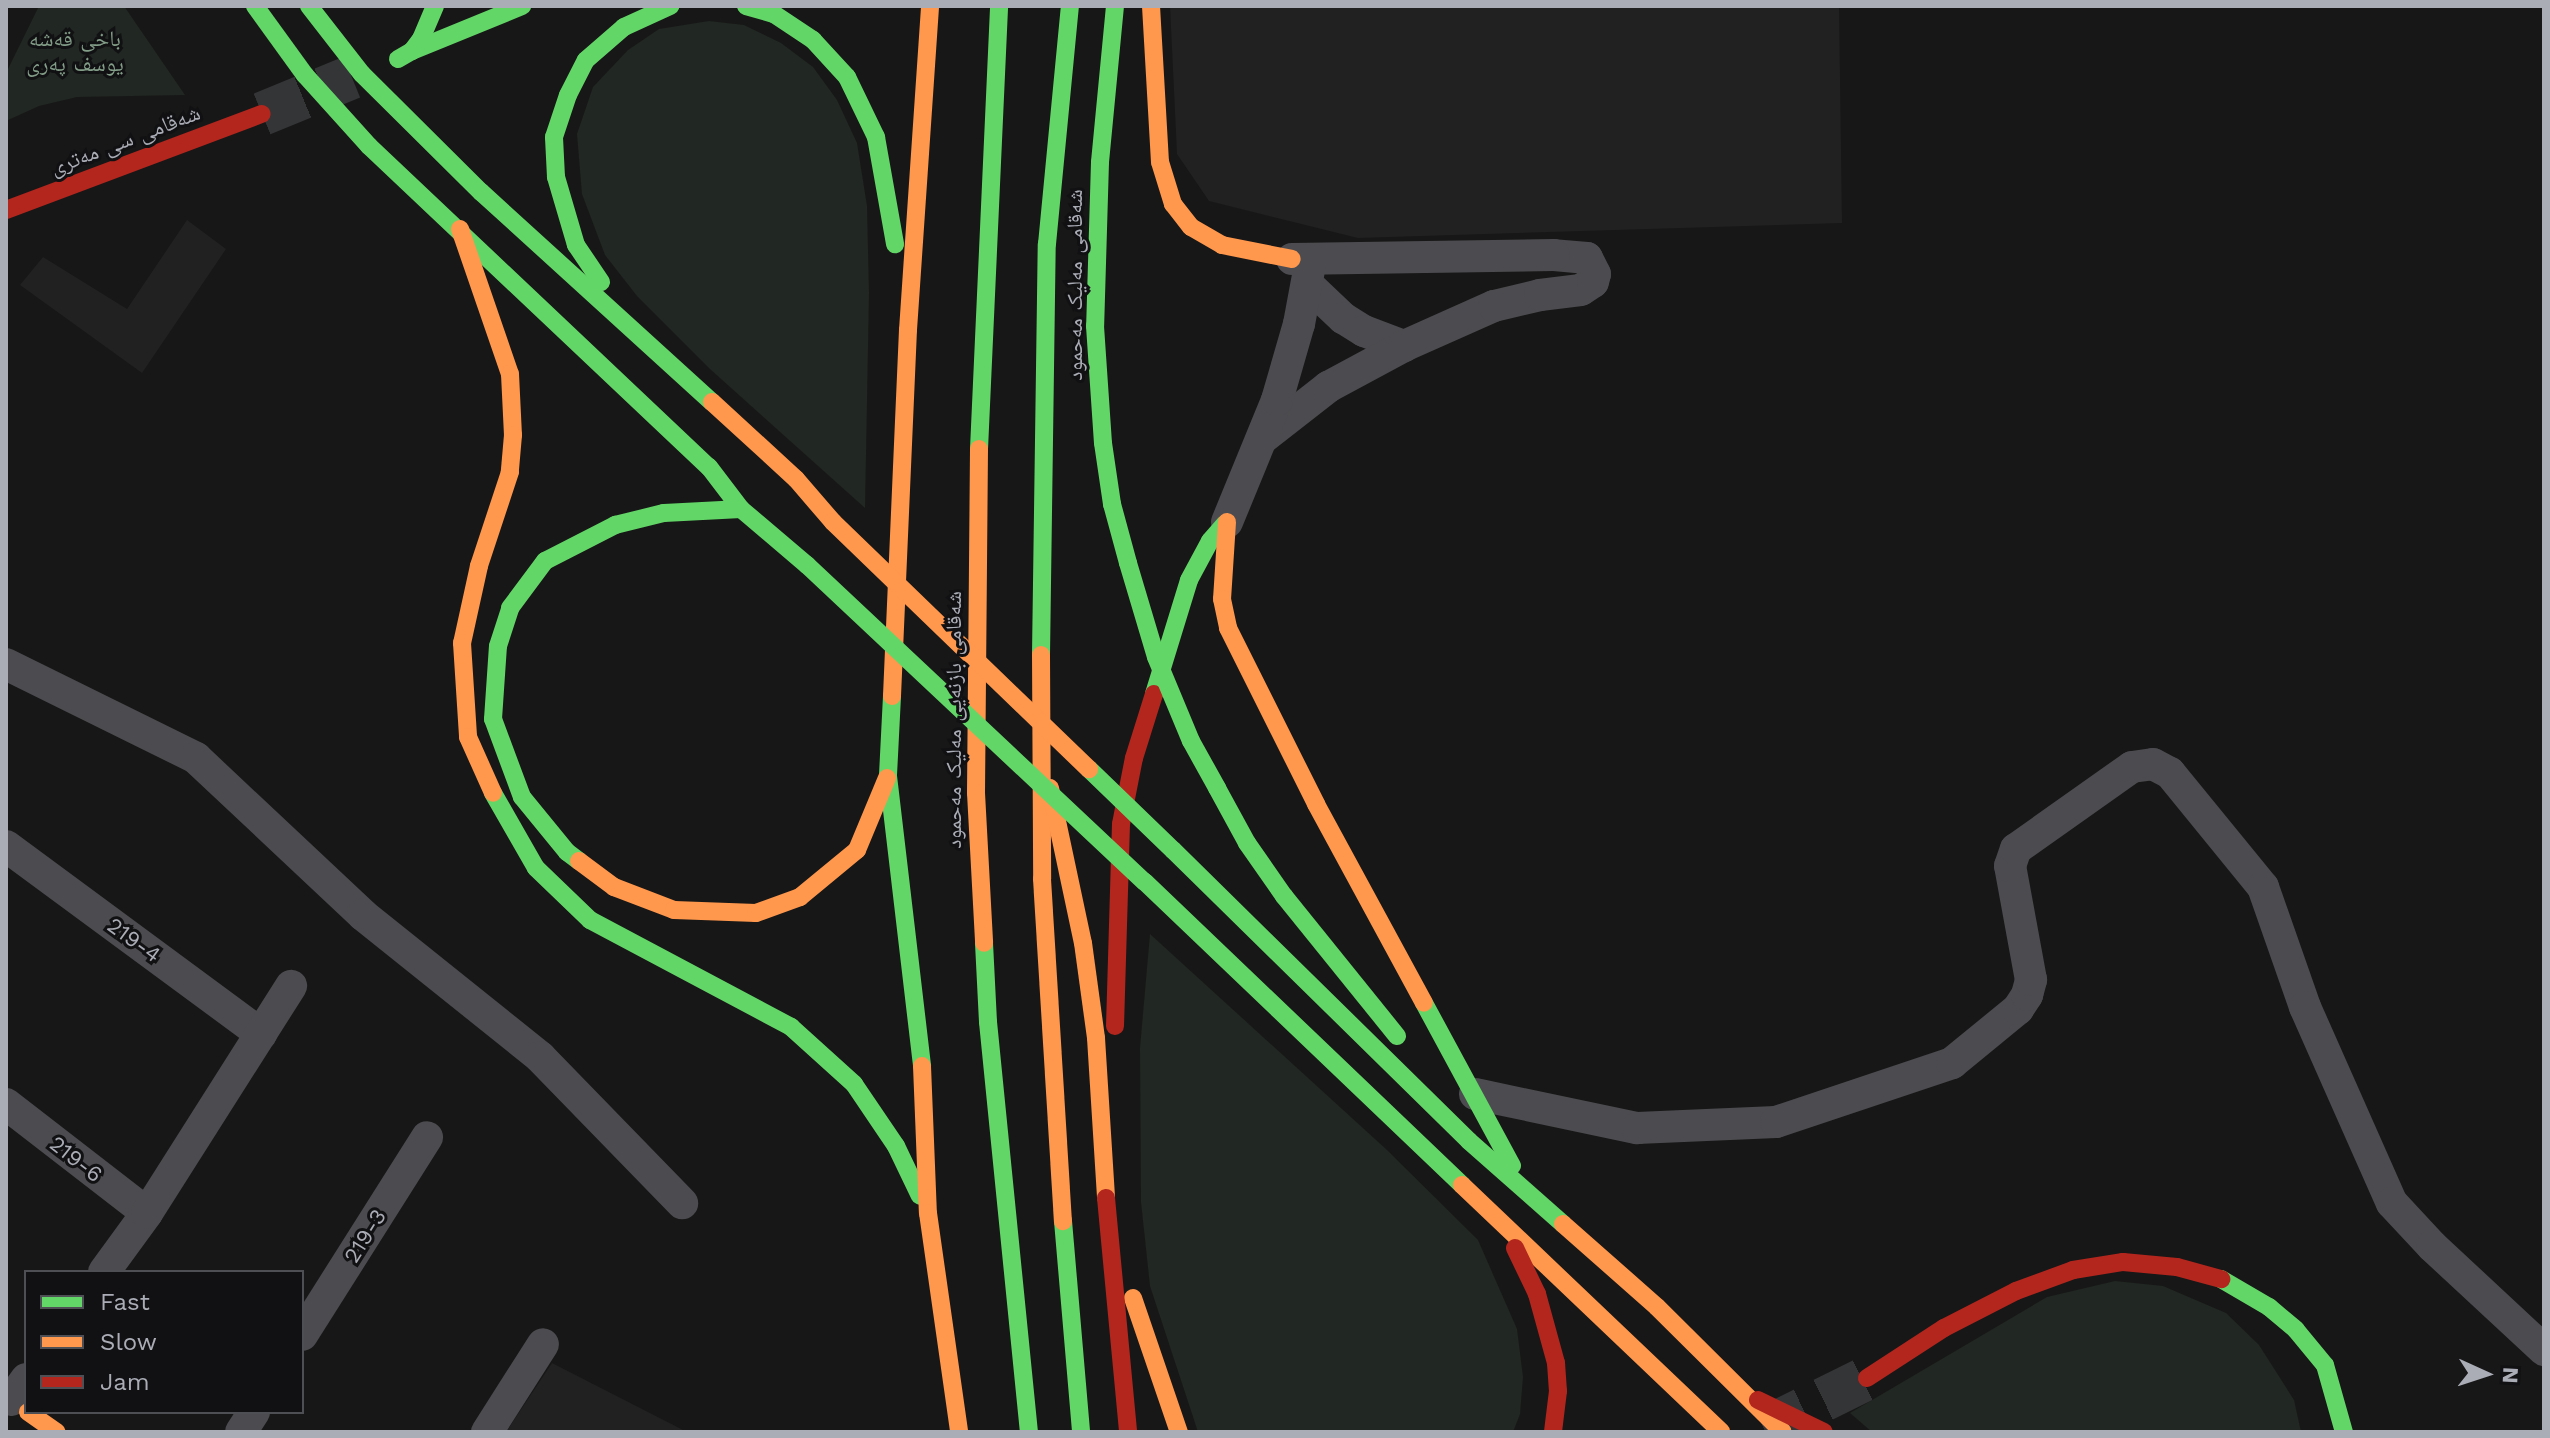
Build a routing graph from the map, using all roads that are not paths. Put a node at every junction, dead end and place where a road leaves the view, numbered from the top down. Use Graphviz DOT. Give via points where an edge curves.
graph roads {
  1 [pos="255,6"];
  2 [pos="309,6"];
  3 [pos="435,6"];
  4 [pos="522,6"];
  5 [pos="670,6"];
  6 [pos="746,6"];
  7 [pos="930,6"];
  8 [pos="999,6"];
  9 [pos="1070,6"];
  10 [pos="1115,6"];
  11 [pos="1151,6"];
  12 [pos="912,35"];
  13 [pos="924,63"];
  14 [pos="262,114"];
  15 [pos="6,210"];
  16 [pos="460,229"];
  17 [pos="1303,267"];
  18 [pos="908,330"];
  19 [pos="639,337"];
  20 [pos="1404,346"];
  21 [pos="1263,438"];
  22 [pos="741,509"];
  23 [pos="1227,522"];
  24 [pos="6,664"];
  25 [pos="1042,758"];
  26 [pos="888,776"];
  27 [pos="6,846"];
  28 [pos="291,986"];
  29 [pos="261,1034"];
  30 [pos="1475,1094"];
  31 [pos="6,1104"];
  32 [pos="1442,1114"];
  33 [pos="1105,1133"];
  34 [pos="427,1137"];
  35 [pos="1525,1190"];
  36 [pos="682,1203"];
  37 [pos="147,1213"];
  38 [pos="928,1213"];
  39 [pos="1108,1223"];
  40 [pos="1502,1225"];
  41 [pos="105,1270"];
  42 [pos="304,1332"];
  43 [pos="543,1344"];
  44 [pos="2544,1350"];
  45 [pos="1867,1378"];
  46 [pos="1743,1392"];
  47 [pos="36,1414"];
  48 [pos="253,1414"];
  49 [pos="57,1432"];
  50 [pos="241,1432"];
  51 [pos="487,1432"];
  52 [pos="959,1432"];
  53 [pos="1029,1432"];
  54 [pos="1081,1432"];
  55 [pos="1128,1432"];
  56 [pos="1179,1432"];
  57 [pos="1553,1432"];
  58 [pos="1721,1432"];
  59 [pos="1783,1432"];
  60 [pos="1824,1432"];
  61 [pos="2344,1432"];
  1 -- 16 [label="main road" via="305,75 369,146"];
  2 -- 19 [label="main road" via="362,74"];
  3 -- 4 [label="main road" via="426,30 405,55"];
  5 -- 19 [label="main road" via="624,27 586,60 554,137 556,177 576,245"];
  6 -- 18 [label="main road" via="774,14 813,40 847,77 876,137"];
  7 -- 13 [label="main road"];
  8 -- 53 [label="main road, شەقامی بازنەیی مەلیک مەحمود" via="979,443 976,793 988,1022"];
  9 -- 25 [label="main road" via="1047,244"];
  10 -- 32 [label="main road, شەقامی مەلیک مەحمود, bridge" via="1099,177 1095,326 1103,443 1128,563 1156,657 1191,741 1247,843 1409,1054"];
  11 -- 17 [label="main road" via="1160,162 1173,204 1191,227 1222,245"];
  12 -- 13 [label="main road"];
  13 -- 18 [label="main road"];
  14 -- 15 [label="main road, شەقامی سی مەتری"];
  16 -- 22 [label="main road" via="709,467"];
  16 -- 38 [label="main road" via="510,374 510,472 479,566 462,643 468,737 501,809 536,868 590,920 791,1027 854,1084 896,1146"];
  17 -- 20 [label="street" via="1343,318"];
  17 -- 20 [label="street" via="1554,255 1581,256 1594,267 1593,282 1581,290 1494,306"];
  17 -- 21 [label="street" via="1289,362"];
  18 -- 26 [label="main road"];
  19 -- 32 [label="main road, bridge" via="796,479 833,522"];
  20 -- 21 [label="street" via="1328,387"];
  21 -- 23 [label="street"];
  22 -- 26 [label="main road" via="664,513 627,522 545,561 510,608 498,646 493,719 522,797 567,852 614,887 674,910 756,913 800,897 857,850"];
  22 -- 40 [label="main road, bridge" via="1145,882"];
  23 -- 30 [label="main road" via="1222,599 1228,628 1316,804"];
  23 -- 33 [label="main road" via="1189,580 1134,758 1121,824 1116,1012"];
  24 -- 36 [label="street" via="196,758 363,915 540,1057"];
  25 -- 33 [label="main road" via="1083,943"];
  25 -- 54 [label="main road" via="1048,1000"];
  26 -- 38 [label="main road" via="923,1075"];
  27 -- 29 [label="street, 219-4"];
  28 -- 29 [label="street"];
  29 -- 37 [label="street"];
  30 -- 35 [label="main road"];
  30 -- 44 [label="street" via="1637,1128 1776,1122 1952,1063 2018,1009 2027,995 2031,980 2010,866 2016,849 2132,767 2153,764 2170,773 2263,887 2305,1007 2392,1203"];
  31 -- 37 [label="street, 219-6"];
  32 -- 35 [label="main road"];
  33 -- 39 [label="main road"];
  34 -- 42 [label="street, 219-3"];
  35 -- 46 [label="main road"];
  37 -- 41 [label="street"];
  38 -- 52 [label="main road"];
  39 -- 55 [label="main road"];
  39 -- 56 [label="main road"];
  40 -- 57 [label="main road" via="1549,1330 1558,1391"];
  40 -- 58 [label="main road"];
  43 -- 51 [label="street"];
  45 -- 61 [label="main road" via="1980,1309 2073,1270 2123,1262 2177,1267 2230,1282 2296,1330 2325,1365"];
  46 -- 59 [label="main road"];
  46 -- 60 [label="main road"];
  47 -- 49 [label="main road"];
  48 -- 50 [label="street"];
}
